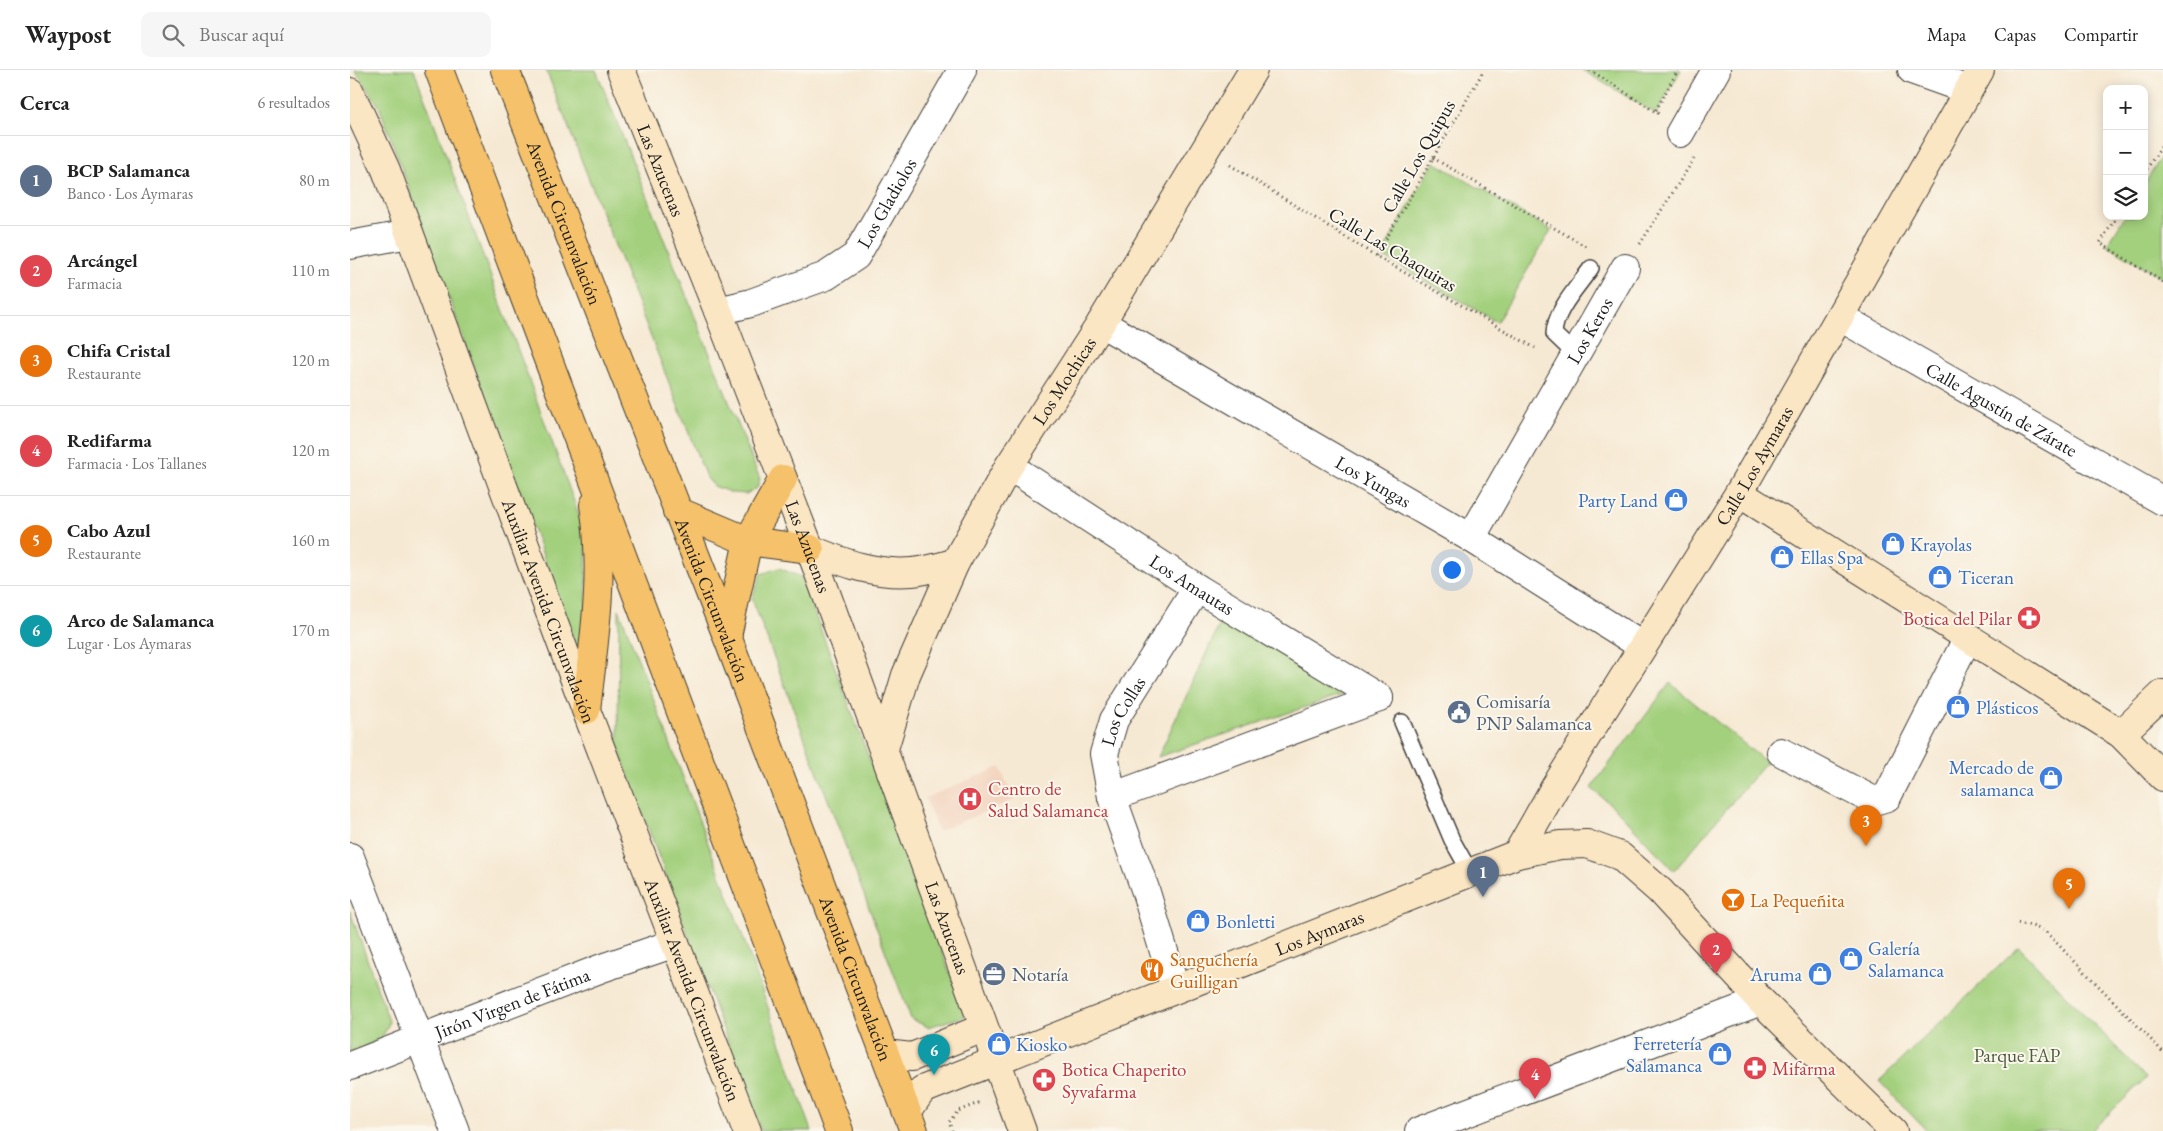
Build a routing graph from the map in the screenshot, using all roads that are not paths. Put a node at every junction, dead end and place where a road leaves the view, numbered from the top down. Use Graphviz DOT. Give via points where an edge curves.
graph roads {
  1 [pos="440,70"];
  2 [pos="506,70"];
  3 [pos="621,70"];
  4 [pos="962,70"];
  5 [pos="1253,70"];
  6 [pos="1716,70"];
  7 [pos="1912,70"];
  8 [pos="1974,80"];
  9 [pos="350,92"];
  10 [pos="1680,133"];
  11 [pos="409,234"];
  12 [pos="350,246"];
  13 [pos="1591,268"];
  14 [pos="1625,268"];
  15 [pos="718,311"];
  16 [pos="1840,317"];
  17 [pos="1101,323"];
  18 [pos="1572,361"];
  19 [pos="586,454"];
  20 [pos="1008,466"];
  21 [pos="783,479"];
  22 [pos="1739,493"];
  23 [pos="2163,501"];
  24 [pos="677,511"];
  25 [pos="1471,538"];
  26 [pos="748,541"];
  27 [pos="810,549"];
  28 [pos="954,563"];
  29 [pos="1197,588"];
  30 [pos="727,636"];
  31 [pos="1968,637"];
  32 [pos="1642,646"];
  33 [pos="2163,694"];
  34 [pos="586,710"];
  35 [pos="1402,722"];
  36 [pos="2121,734"];
  37 [pos="884,749"];
  38 [pos="1781,752"];
  39 [pos="2163,777"];
  40 [pos="1112,797"];
  41 [pos="1518,854"];
  42 [pos="350,857"];
  43 [pos="1470,872"];
  44 [pos="675,943"];
  45 [pos="1176,988"];
  46 [pos="1761,1001"];
  47 [pos="983,1028"];
  48 [pos="420,1039"];
  49 [pos="885,1054"];
  50 [pos="996,1060"];
  51 [pos="350,1066"];
  52 [pos="911,1122"];
  53 [pos="455,1131"];
  54 [pos="747,1131"];
  55 [pos="839,1131"];
  56 [pos="1022,1131"];
  57 [pos="1419,1131"];
  58 [pos="1893,1131"];
  1 -- 19 [label="main road"];
  2 -- 24 [label="main road, Avenida Circunvalación"];
  3 -- 15 [label="main road, Las Azucenas"];
  4 -- 15 [label="street, Los Gladiolos" via="856,256 826,276 751,303"];
  5 -- 17 [label="main road, Los Mochicas"];
  6 -- 10 [label="street"];
  7 -- 8 [label="street"];
  8 -- 16 [label="main road, Calle Los Aymaras"];
  9 -- 11 [label="main road, Auxiliar Avenida Circunvalación" via="386,170"];
  11 -- 12 [label="street"];
  11 -- 34 [label="main road, Auxiliar Avenida Circunvalación"];
  13 -- 18 [label="lane" via="1555,325 1554,334"];
  14 -- 18 [label="street, Los Keros"];
  15 -- 21 [label="main road, Las Azucenas"];
  16 -- 22 [label="main road, Calle Los Aymaras"];
  16 -- 23 [label="street, Calle Agustín de Zárate"];
  17 -- 20 [label="main road, Los Mochicas"];
  17 -- 25 [label="street, Los Yungas"];
  18 -- 25 [label="street, Los Keros"];
  19 -- 34 [label="main road" via="598,532 599,580"];
  19 -- 55 [label="main road"];
  20 -- 28 [label="main road, Los Mochicas"];
  20 -- 29 [label="street, Los Amautas"];
  21 -- 26 [label="main road"];
  21 -- 27 [label="main road, Las Azucenas"];
  22 -- 31 [label="main road"];
  22 -- 32 [label="main road, Calle Los Aymaras"];
  24 -- 26 [label="main road"];
  24 -- 30 [label="main road, Avenida Circunvalación"];
  25 -- 32 [label="street, Los Yungas"];
  26 -- 27 [label="main road"];
  26 -- 30 [label="main road"];
  27 -- 28 [label="main road" via="874,572 913,572"];
  27 -- 37 [label="main road, Las Azucenas"];
  28 -- 37 [label="main road, Los Mochicas" via="906,675"];
  29 -- 40 [label="street, Los Collas" via="1114,720 1104,754"];
  29 -- 40 [label="street, Los Amautas" via="1379,698"];
  30 -- 49 [label="main road, Avenida Circunvalación"];
  31 -- 36 [label="main road"];
  31 -- 38 [label="street" via="1887,797 1874,801"];
  32 -- 41 [label="main road, Calle Los Aymaras" via="1555,787"];
  33 -- 36 [label="main road"];
  34 -- 44 [label="main road, Auxiliar Avenida Circunvalación"];
  35 -- 43 [label="lane" via="1452,840"];
  36 -- 39 [label="main road"];
  37 -- 47 [label="main road, Las Azucenas"];
  40 -- 45 [label="street, Los Collas"];
  41 -- 43 [label="main road, Los Aymaras"];
  41 -- 46 [label="main road, Los Aymaras" via="1560,845 1587,844 1620,856 1660,891"];
  42 -- 48 [label="street"];
  43 -- 45 [label="main road, Los Aymaras"];
  44 -- 48 [label="street, Jirón Virgen de Fátima"];
  44 -- 54 [label="main road, Auxiliar Avenida Circunvalación"];
  45 -- 50 [label="main road, Los Aymaras"];
  46 -- 57 [label="street"];
  46 -- 58 [label="main road, Los Aymaras"];
  47 -- 49 [label="main road" via="912,1058"];
  47 -- 50 [label="main road, Las Azucenas"];
  48 -- 51 [label="street, Jirón Virgen de Fátima"];
  48 -- 53 [label="street"];
  49 -- 52 [label="main road, Avenida Circunvalación"];
  50 -- 52 [label="main road, Los Aymaras" via="922,1090"];
  50 -- 56 [label="main road, Las Azucenas"];
}
